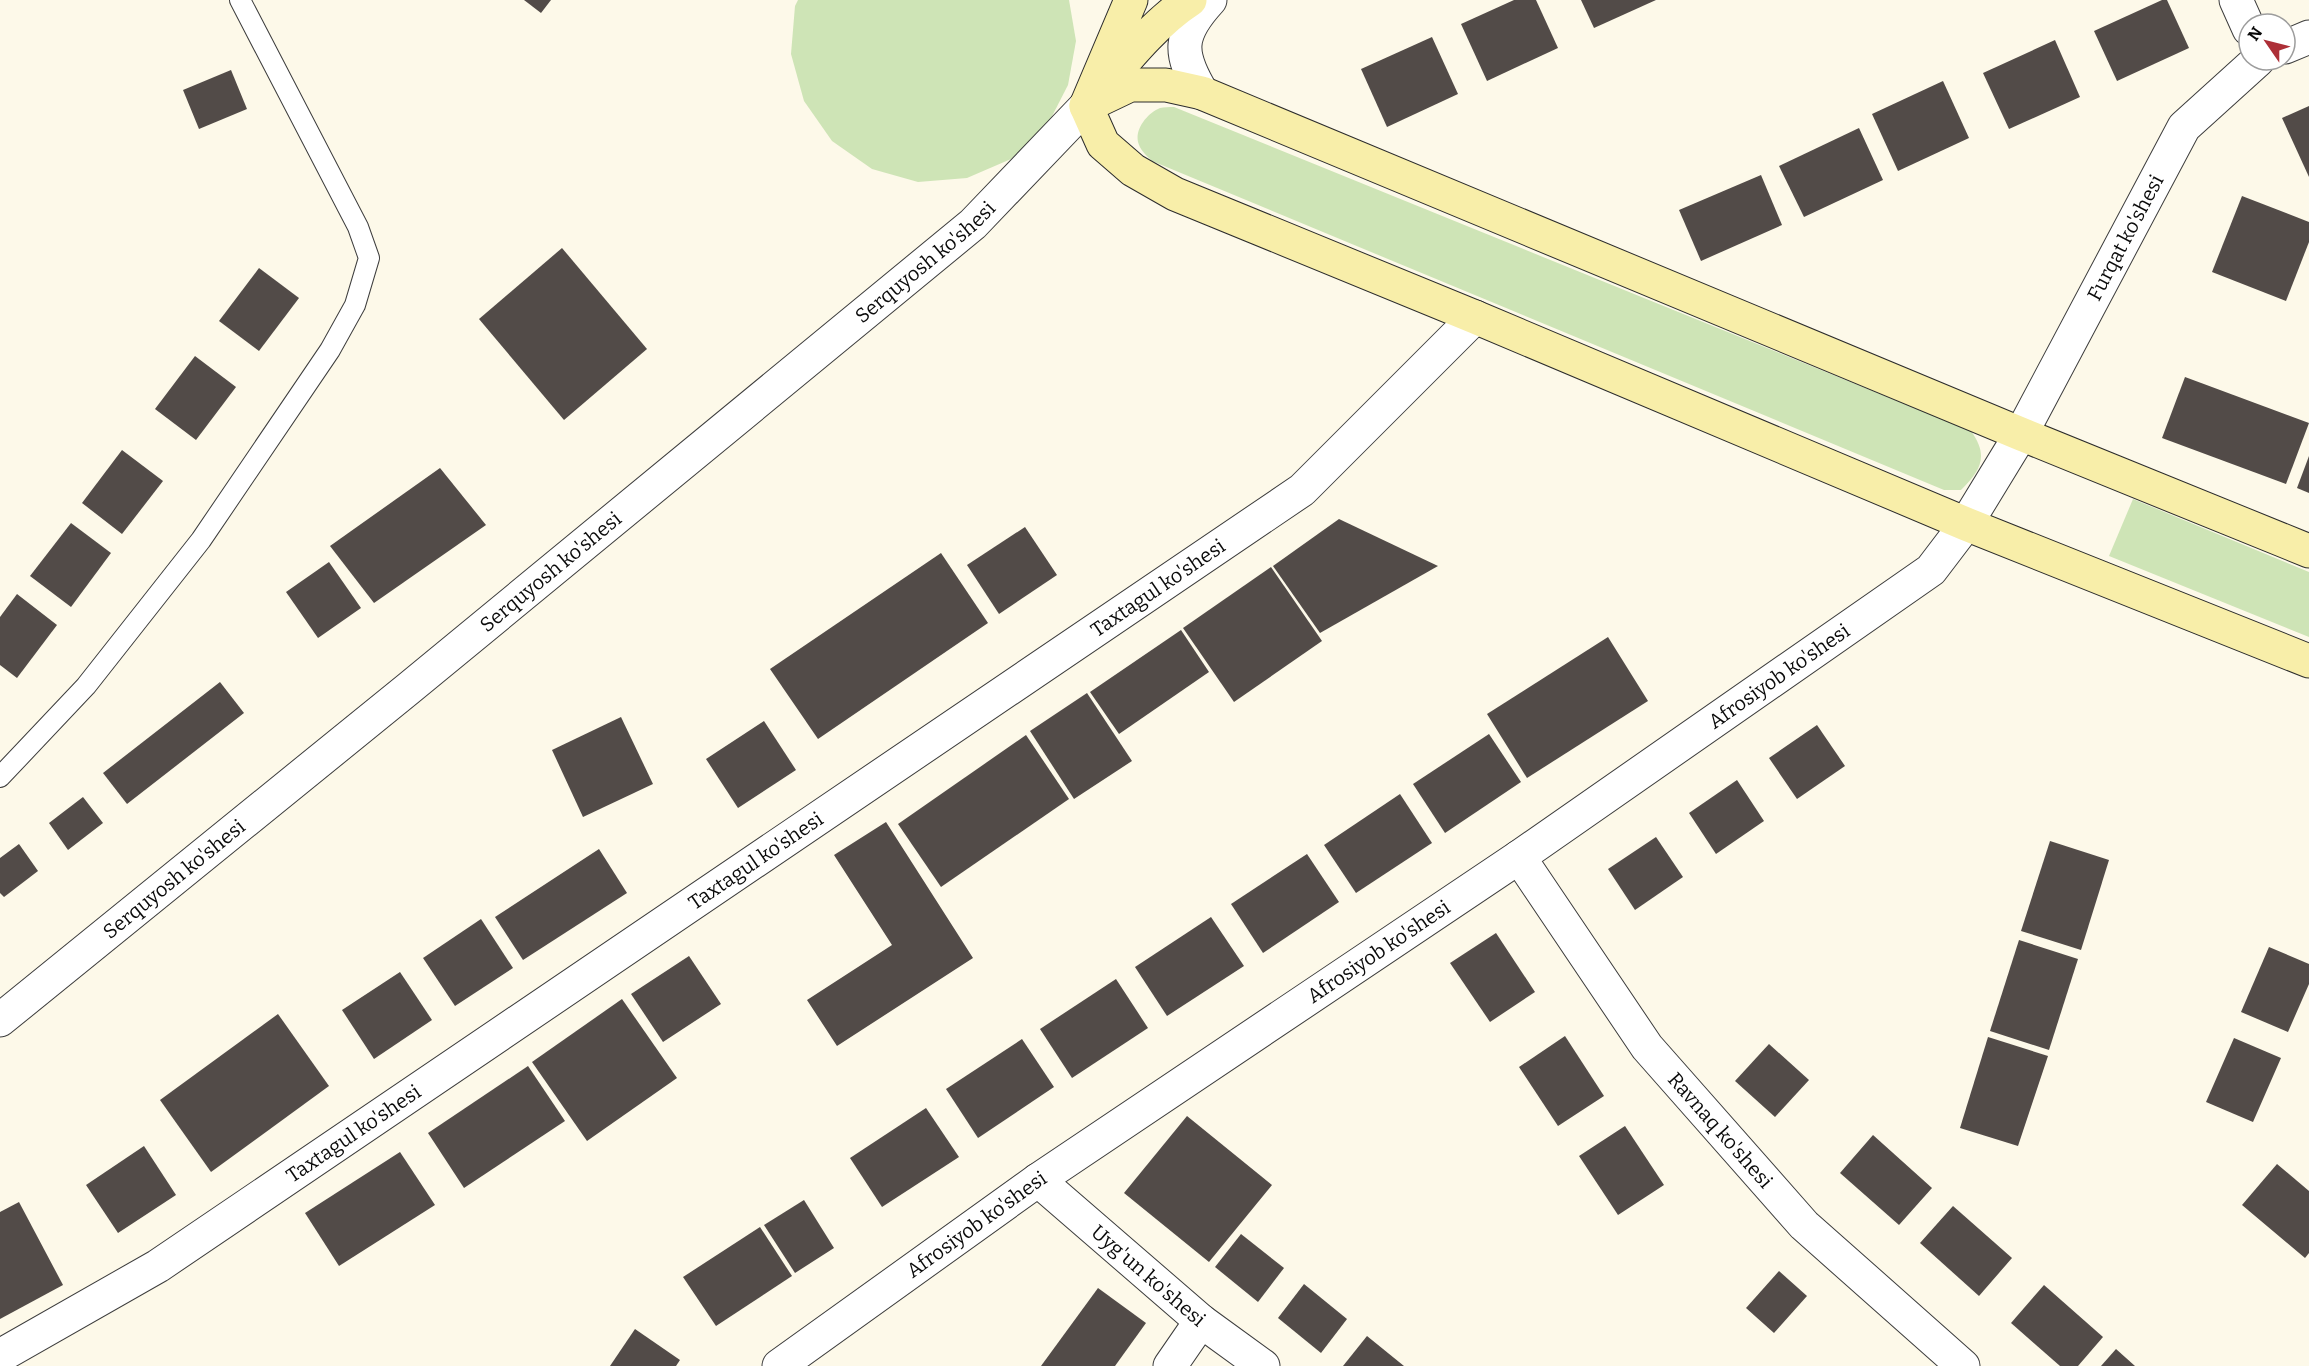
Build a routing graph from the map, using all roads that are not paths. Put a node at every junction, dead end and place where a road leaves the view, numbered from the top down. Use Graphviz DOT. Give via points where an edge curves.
graph roads {
  1 [pos="240,0"];
  2 [pos="1131,0"];
  3 [pos="1190,0"];
  4 [pos="1210,0"];
  5 [pos="2245,72"];
  6 [pos="1202,93"];
  7 [pos="1086,106"];
  8 [pos="1475,317"];
  9 [pos="2021,434"];
  10 [pos="1966,524"];
  11 [pos="2309,551"];
  12 [pos="2309,661"];
  13 [pos="0,777"];
  14 [pos="1520,857"];
  15 [pos="0,1020"];
  16 [pos="1038,1180"];
  17 [pos="1201,1321"];
  18 [pos="0,1356"];
  19 [pos="779,1366"];
  20 [pos="1170,1366"];
  21 [pos="1263,1366"];
  22 [pos="1964,1366"];
  1 -- 13 [label="lane" via="358,227 369,258 355,305 330,350 201,540 86,686"];
  2 -- 7 [label="street, Serquyosh ko'shesi"];
  3 -- 7 [label="street, Serquyosh ko'shesi" via="1144,41"];
  4 -- 6 [label="street" via="1196,15 1185,38 1188,69"];
  5 -- 9 [label="street, Furqat ko'shesi" via="2184,127"];
  6 -- 7 [label="street" via="1166,85 1130,85"];
  6 -- 9 [label="street"];
  7 -- 8 [label="street" via="1103,144 1133,170 1175,194"];
  7 -- 15 [label="street, Serquyosh ko'shesi" via="973,224"];
  8 -- 10 [label="street"];
  8 -- 18 [label="street, Taxtagul ko'shesi" via="1302,490 158,1266"];
  9 -- 10 [label="street, Furqat ko'shesi"];
  9 -- 11 [label="street"];
  10 -- 12 [label="street"];
  10 -- 14 [label="street, Afrosiyob ko'shesi" via="1931,570"];
  14 -- 16 [label="street, Afrosiyob ko'shesi"];
  14 -- 22 [label="street, Ravnaq ko'shesi" via="1647,1047 1804,1225"];
  16 -- 17 [label="street, Uyg'un ko'shesi"];
  16 -- 19 [label="street, Afrosiyob ko'shesi"];
  17 -- 20 [label="street"];
  17 -- 21 [label="street, Uyg'un ko'shesi"];
}
